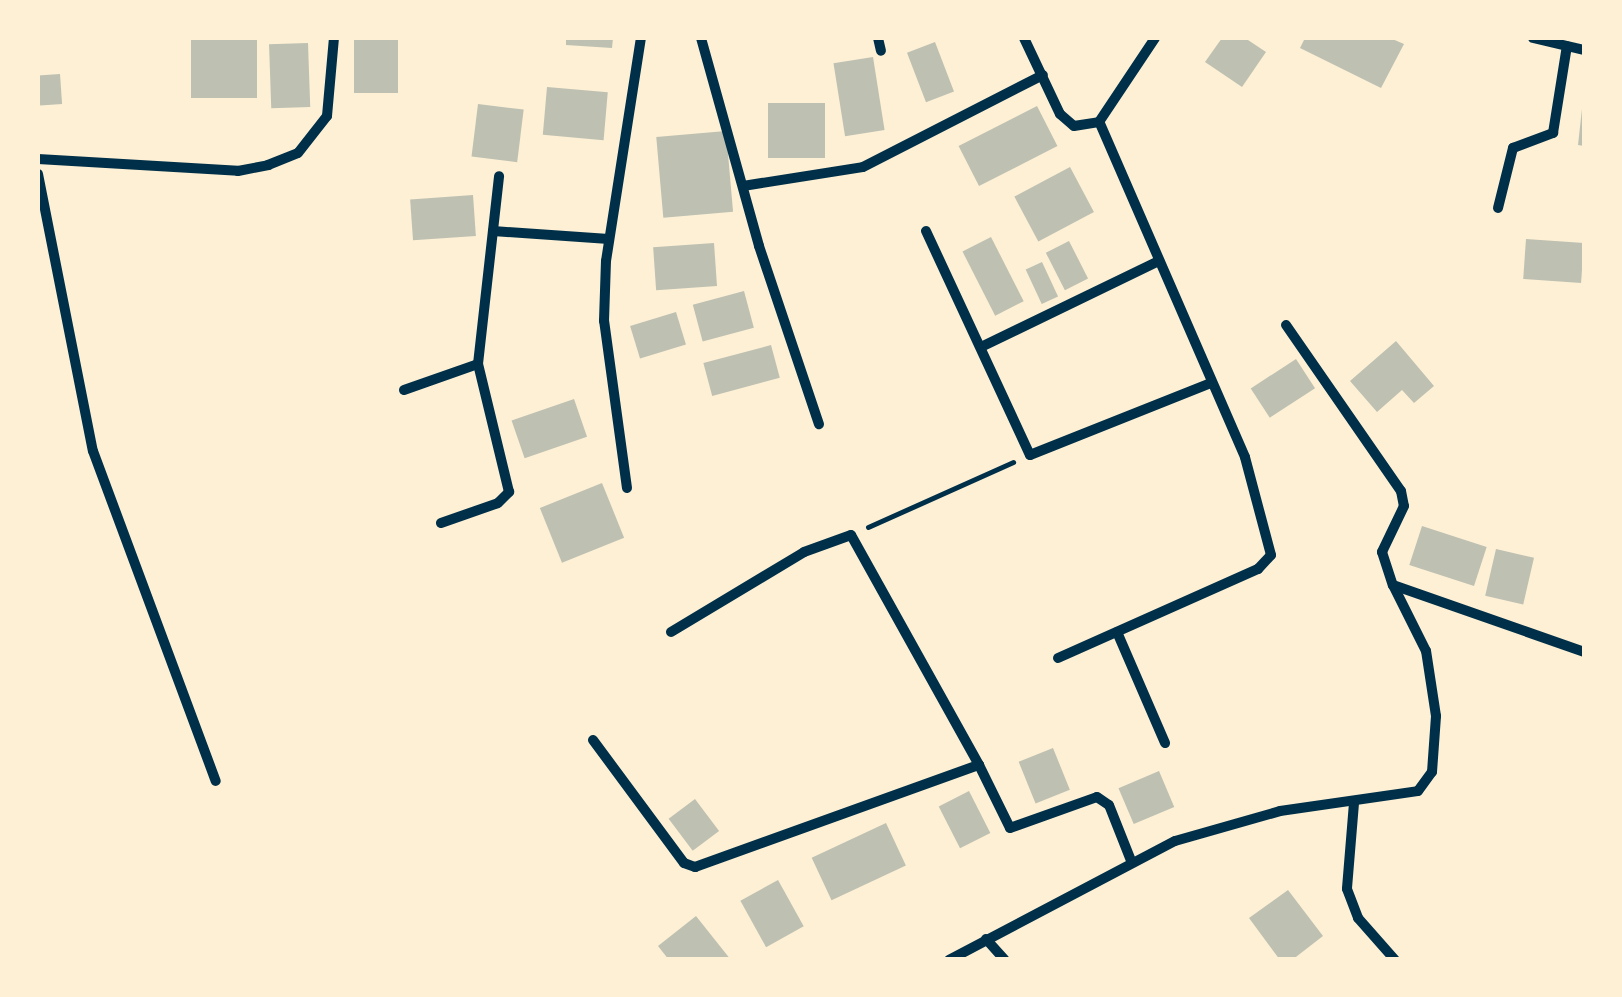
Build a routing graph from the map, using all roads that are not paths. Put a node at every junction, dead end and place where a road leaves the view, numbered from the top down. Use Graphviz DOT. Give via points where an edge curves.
graph roads {
  1 [pos="334,38"];
  2 [pos="640,38"];
  3 [pos="700,38"];
  4 [pos="878,38"];
  5 [pos="1024,38"];
  6 [pos="1154,38"];
  7 [pos="1533,38"];
  8 [pos="1567,46"];
  9 [pos="1584,50"];
  10 [pos="882,52"];
  11 [pos="1043,75"];
  12 [pos="1100,122"];
  13 [pos="38,159"];
  14 [pos="38,174"];
  15 [pos="499,176"];
  16 [pos="743,186"];
  17 [pos="1498,208"];
  18 [pos="493,231"];
  19 [pos="926,231"];
  20 [pos="609,239"];
  21 [pos="1159,261"];
  22 [pos="1286,325"];
  23 [pos="981,347"];
  24 [pos="478,364"];
  25 [pos="1211,383"];
  26 [pos="404,390"];
  27 [pos="818,424"];
  28 [pos="628,488"];
  29 [pos="441,522"];
  30 [pos="1393,584"];
  31 [pos="671,632"];
  32 [pos="1117,632"];
  33 [pos="1584,652"];
  34 [pos="1058,658"];
  35 [pos="593,740"];
  36 [pos="1166,744"];
  37 [pos="979,765"];
  38 [pos="216,781"];
  39 [pos="1354,804"];
  40 [pos="1132,864"];
  41 [pos="986,939"];
  42 [pos="949,960"];
  43 [pos="1004,960"];
  44 [pos="1395,960"];
  1 -- 13 [label="street" via="328,116 298,153 238,171"];
  2 -- 20 [label="street"];
  3 -- 16 [label="street"];
  4 -- 10 [label="street"];
  5 -- 11 [label="street"];
  6 -- 12 [label="street"];
  7 -- 8 [label="street"];
  8 -- 9 [label="street"];
  8 -- 17 [label="street" via="1554,133 1513,148"];
  11 -- 12 [label="street" via="1066,121 1082,127"];
  11 -- 16 [label="street" via="863,167"];
  12 -- 21 [label="street"];
  14 -- 38 [label="street" via="94,451"];
  15 -- 18 [label="street"];
  16 -- 27 [label="street"];
  18 -- 20 [label="street"];
  18 -- 24 [label="street"];
  19 -- 23 [label="street"];
  20 -- 28 [label="street" via="607,376"];
  21 -- 23 [label="street"];
  21 -- 25 [label="street"];
  22 -- 30 [label="street" via="1401,491 1404,506 1382,552"];
  23 -- 25 [label="street" via="1030,455"];
  24 -- 26 [label="street"];
  24 -- 29 [label="street" via="509,492 498,503"];
  25 -- 32 [label="street" via="1262,504 1270,555 1258,569"];
  30 -- 33 [label="street"];
  30 -- 39 [label="street" via="1426,651 1436,716 1432,772 1418,791"];
  31 -- 37 [label="street" via="804,552 850,535"];
  32 -- 34 [label="street"];
  32 -- 36 [label="street"];
  35 -- 37 [label="street" via="684,864 695,868"];
  37 -- 40 [label="street" via="1010,828 1098,797 1109,805"];
  39 -- 40 [label="street" via="1280,810 1175,841"];
  39 -- 44 [label="street" via="1347,889 1358,918"];
  40 -- 41 [label="street"];
  41 -- 42 [label="street"];
  41 -- 43 [label="street"];
}
